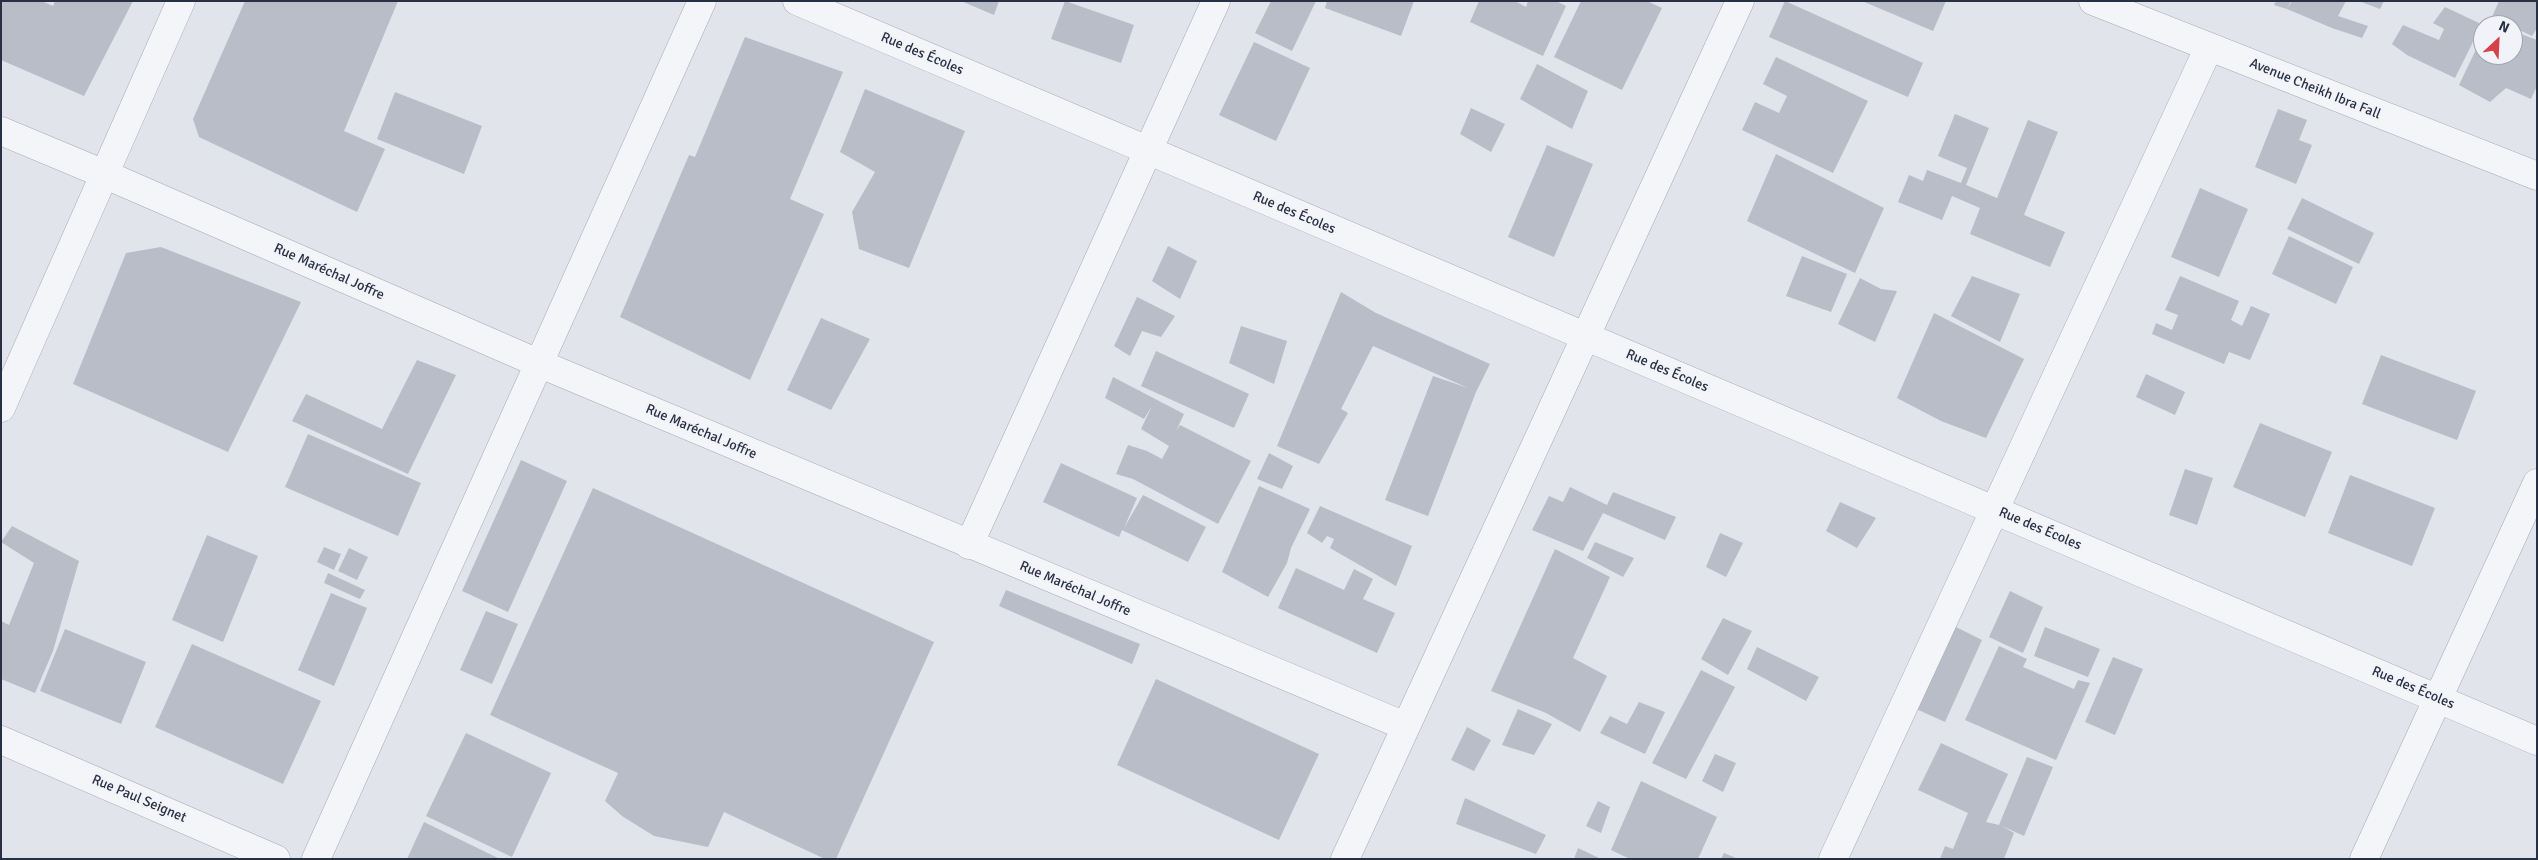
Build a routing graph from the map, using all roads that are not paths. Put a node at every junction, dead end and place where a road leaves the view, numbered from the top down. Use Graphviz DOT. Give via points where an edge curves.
graph roads {
  1 [pos="181,1"];
  2 [pos="702,1"];
  3 [pos="798,1"];
  4 [pos="1216,1"];
  5 [pos="1740,1"];
  6 [pos="2093,1"];
  7 [pos="2209,47"];
  8 [pos="1,131"];
  9 [pos="1148,151"];
  10 [pos="104,174"];
  11 [pos="2537,176"];
  12 [pos="1586,337"];
  13 [pos="538,363"];
  14 [pos="1,408"];
  15 [pos="2537,483"];
  16 [pos="1994,510"];
  17 [pos="968,545"];
  18 [pos="2438,698"];
  19 [pos="1405,726"];
  20 [pos="1,740"];
  21 [pos="2537,741"];
  22 [pos="276,859"];
  23 [pos="316,859"];
  24 [pos="1345,859"];
  25 [pos="1833,859"];
  26 [pos="2364,859"];
  1 -- 10 [label="street"];
  2 -- 13 [label="street"];
  3 -- 9 [label="street, Rue des Écoles"];
  4 -- 9 [label="street"];
  5 -- 12 [label="street"];
  6 -- 7 [label="street, Avenue Cheikh Ibra Fall"];
  7 -- 11 [label="street, Avenue Cheikh Ibra Fall"];
  7 -- 16 [label="street"];
  8 -- 10 [label="street, Rue Maréchal Joffre"];
  9 -- 12 [label="street, Rue des Écoles"];
  9 -- 17 [label="street"];
  10 -- 13 [label="street, Rue Maréchal Joffre"];
  10 -- 14 [label="street"];
  12 -- 16 [label="street, Rue des Écoles"];
  12 -- 19 [label="street"];
  13 -- 17 [label="street, Rue Maréchal Joffre"];
  13 -- 23 [label="street"];
  15 -- 18 [label="street"];
  16 -- 18 [label="street, Rue des Écoles"];
  16 -- 25 [label="street"];
  17 -- 19 [label="street, Rue Maréchal Joffre"];
  18 -- 21 [label="street, Rue des Écoles"];
  18 -- 26 [label="street"];
  19 -- 24 [label="street"];
  20 -- 22 [label="street, Rue Paul Seignet"];
}
